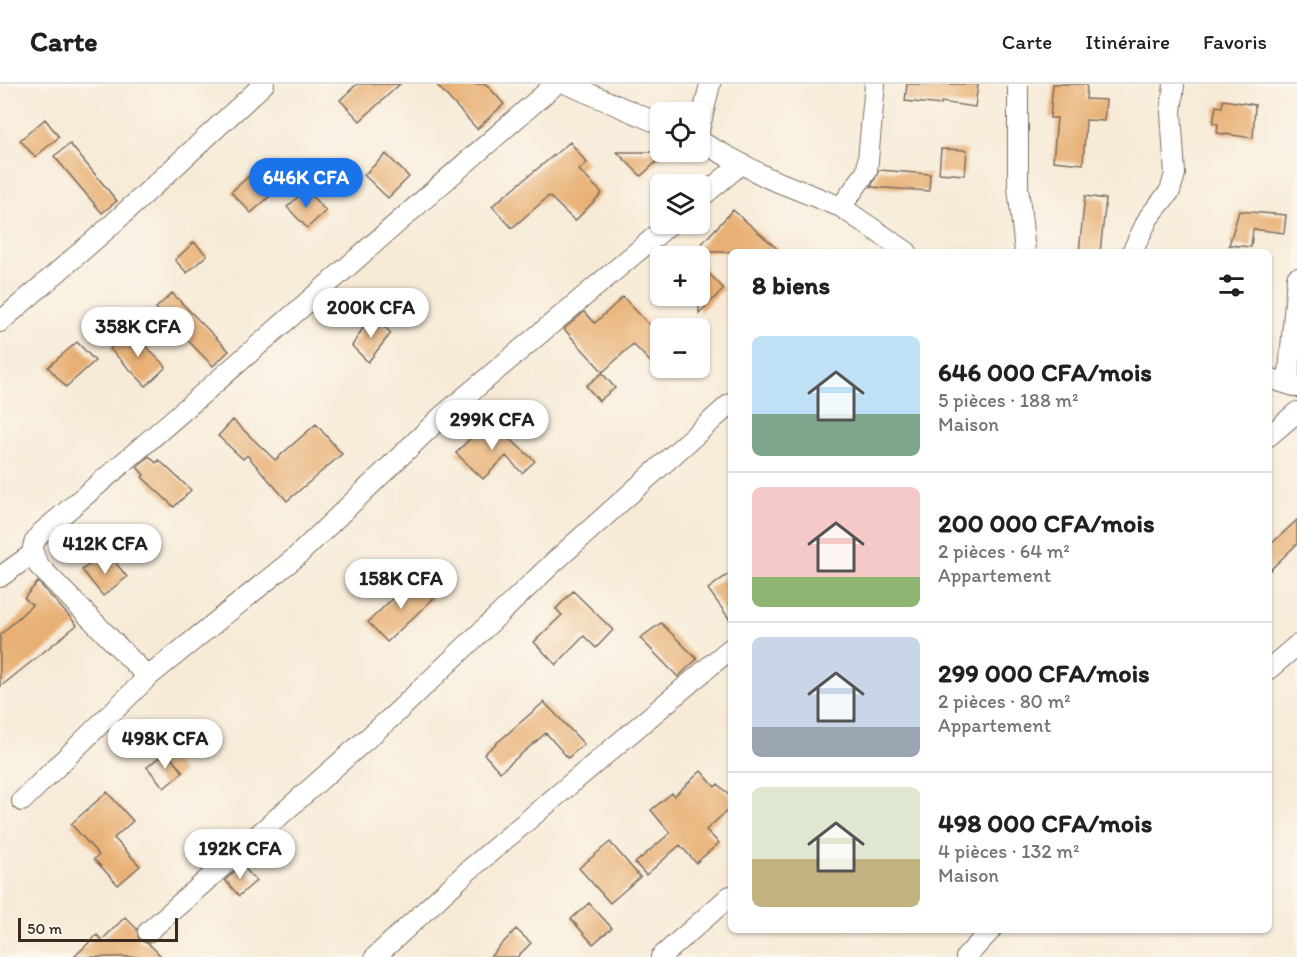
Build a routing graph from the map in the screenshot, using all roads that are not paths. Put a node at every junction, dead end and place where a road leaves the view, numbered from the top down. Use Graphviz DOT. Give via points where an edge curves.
graph roads {
  1 [pos="264,84"];
  2 [pos="556,84"];
  3 [pos="567,84"];
  4 [pos="710,84"];
  5 [pos="875,84"];
  6 [pos="1018,84"];
  7 [pos="1174,84"];
  8 [pos="706,102"];
  9 [pos="650,120"];
  10 [pos="710,147"];
  11 [pos="741,164"];
  12 [pos="710,190"];
  13 [pos="841,207"];
  14 [pos="658,234"];
  15 [pos="900,249"];
  16 [pos="1025,249"];
  17 [pos="1133,249"];
  18 [pos="1297,278"];
  19 [pos="0,322"];
  20 [pos="1285,383"];
  21 [pos="728,406"];
  22 [pos="1297,412"];
  23 [pos="1272,433"];
  24 [pos="32,554"];
  25 [pos="0,577"];
  26 [pos="1297,645"];
  27 [pos="728,651"];
  28 [pos="1272,666"];
  29 [pos="148,677"];
  30 [pos="22,801"];
  31 [pos="728,898"];
  32 [pos="148,932"];
  33 [pos="988,933"];
  34 [pos="375,957"];
  35 [pos="661,957"];
  36 [pos="966,957"];
  1 -- 19 [label="street"];
  2 -- 24 [label="street" via="215,385 40,533 32,543"];
  3 -- 9 [label="street"];
  4 -- 8 [label="street"];
  5 -- 13 [label="street" via="867,171"];
  6 -- 16 [label="street" via="1018,187"];
  7 -- 17 [label="street" via="1171,112 1175,174 1170,191 1149,217"];
  10 -- 11 [label="street"];
  11 -- 12 [label="street"];
  11 -- 13 [label="street"];
  13 -- 15 [label="street"];
  14 -- 29 [label="street" via="441,417 296,557"];
  18 -- 20 [label="street"];
  21 -- 32 [label="street" via="554,562 395,714"];
  22 -- 23 [label="street"];
  24 -- 25 [label="street"];
  24 -- 29 [label="street" via="39,566"];
  26 -- 28 [label="street"];
  27 -- 34 [label="street" via="470,870"];
  29 -- 30 [label="street"];
  31 -- 35 [label="street"];
  33 -- 36 [label="street"];
}
